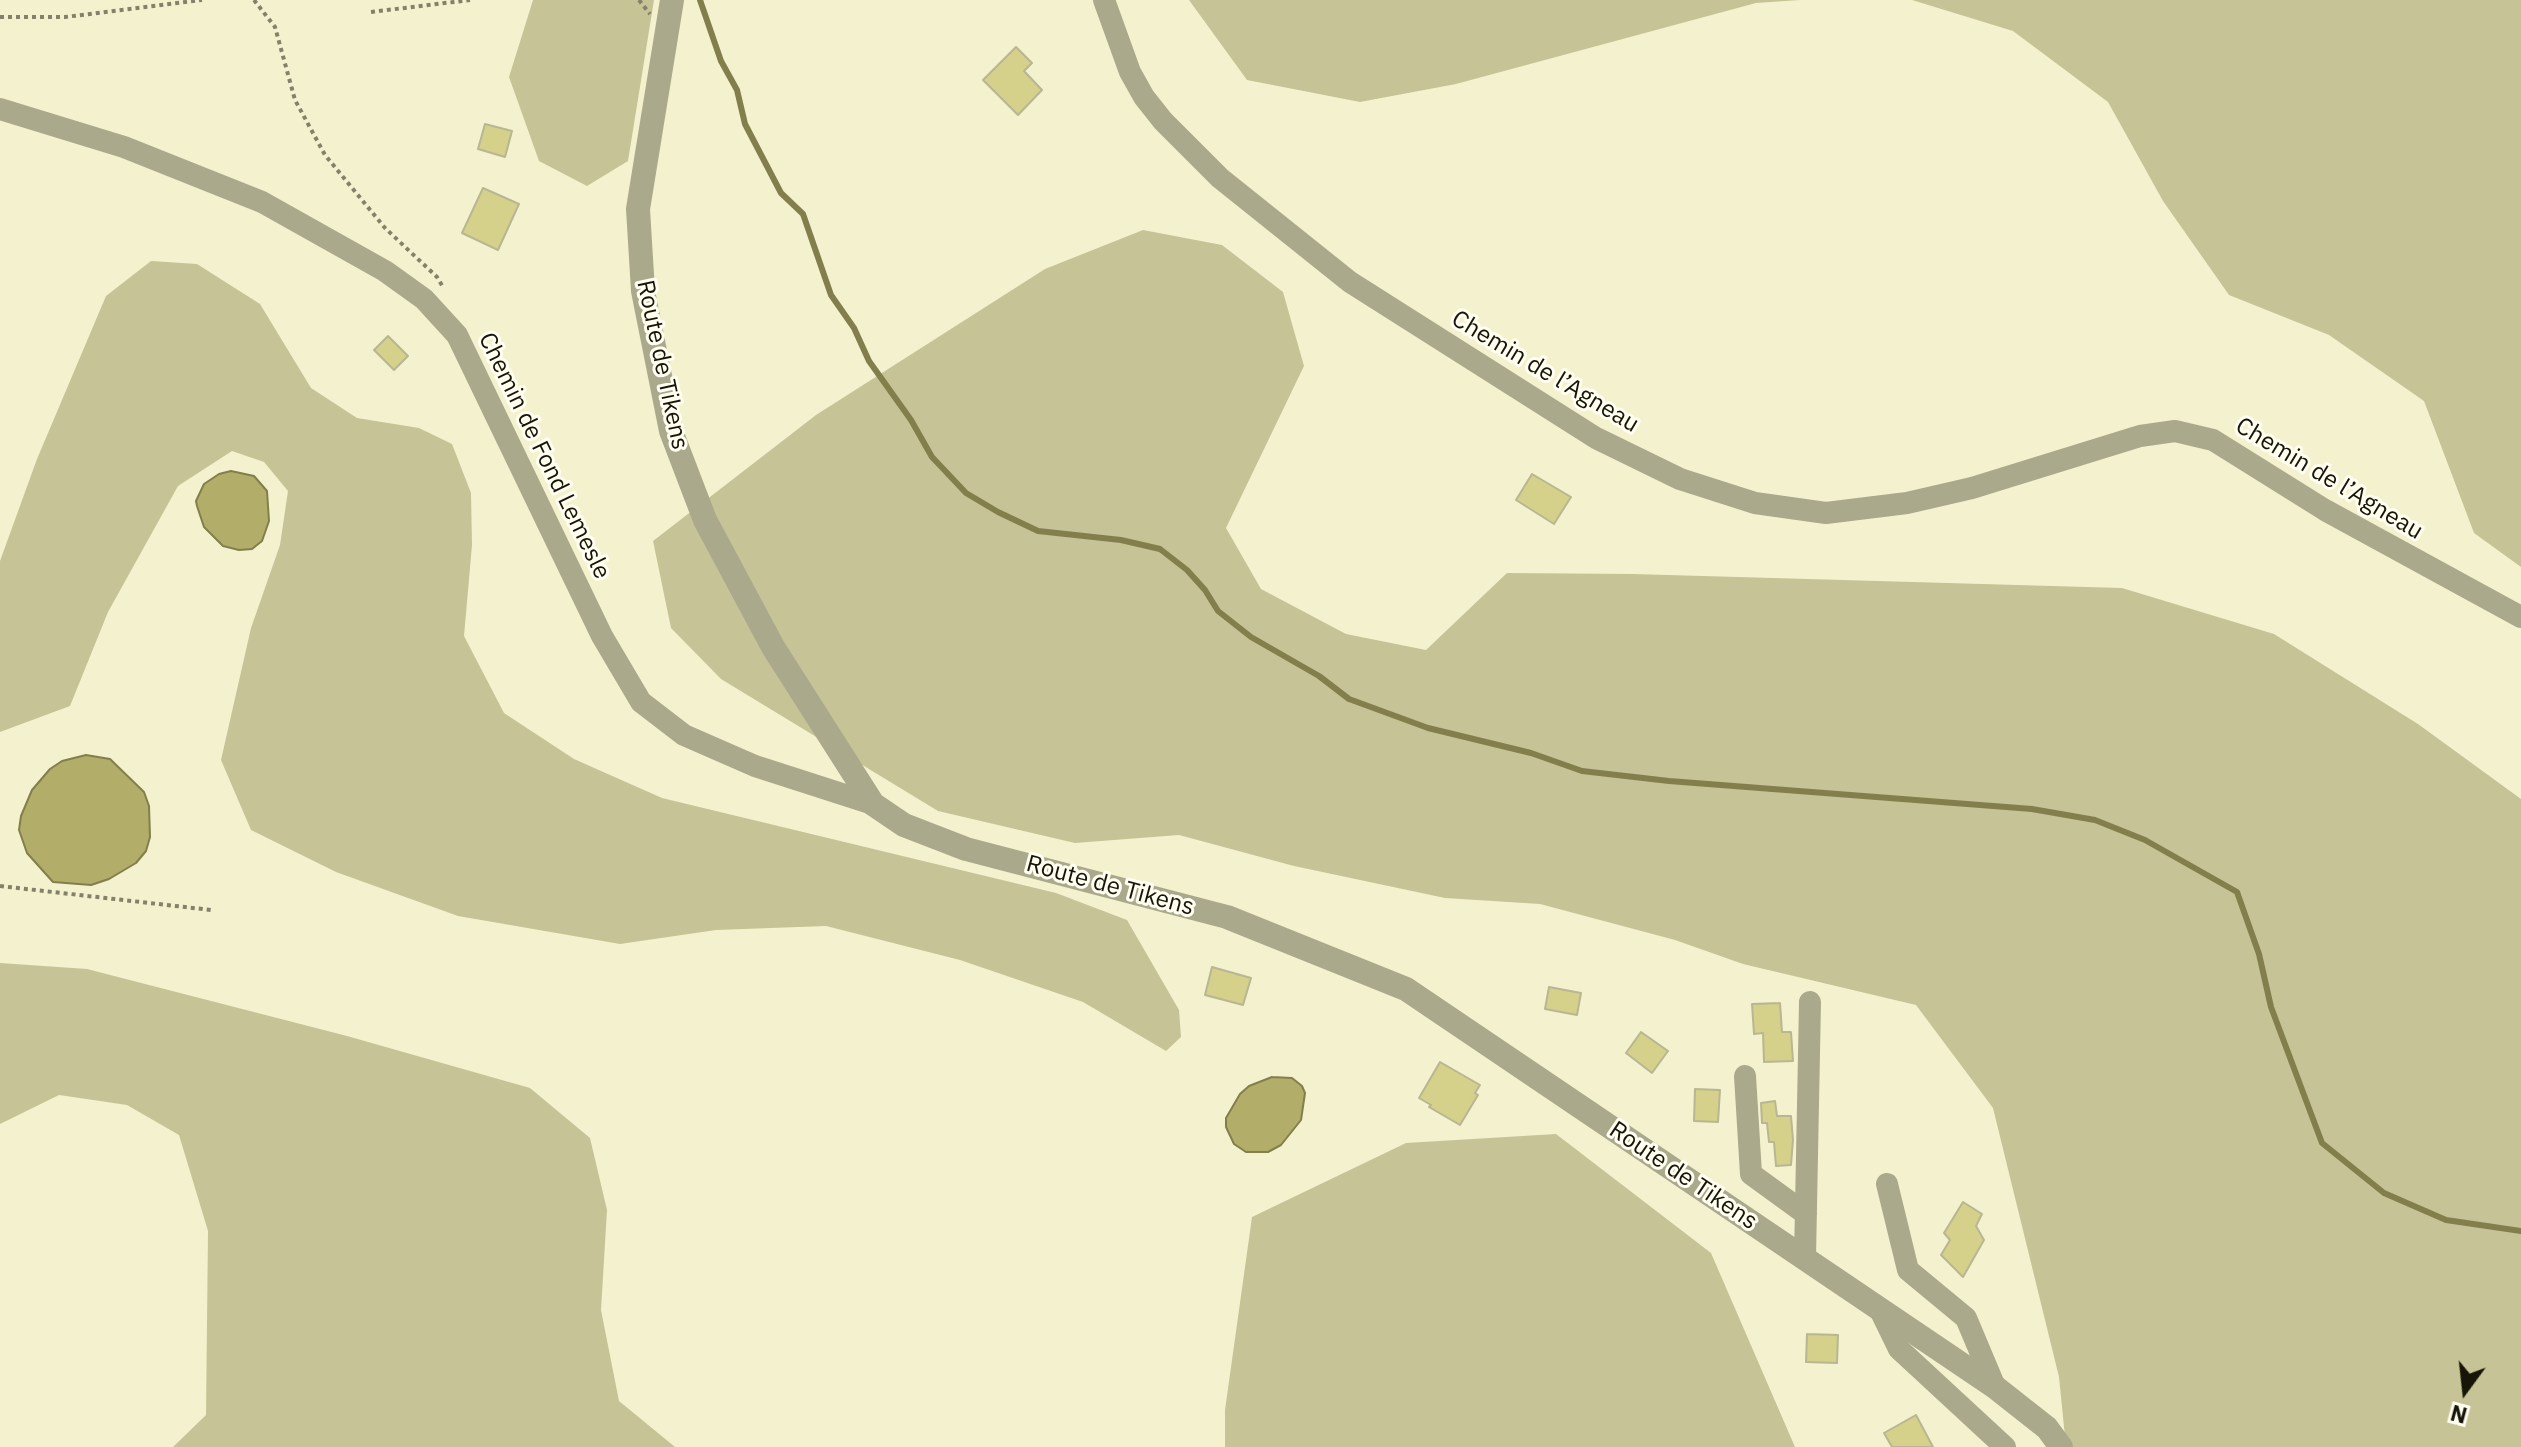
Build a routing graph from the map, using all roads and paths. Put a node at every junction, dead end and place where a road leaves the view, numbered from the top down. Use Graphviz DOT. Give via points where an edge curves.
graph roads {
  1 [pos="202,0"];
  2 [pos="254,0"];
  3 [pos="470,0"];
  4 [pos="672,0"];
  5 [pos="1104,0"];
  6 [pos="371,12"];
  7 [pos="0,17"];
  8 [pos="0,109"];
  9 [pos="448,296"];
  10 [pos="2521,617"];
  11 [pos="873,804"];
  12 [pos="0,886"];
  13 [pos="211,910"];
  14 [pos="1810,1002"];
  15 [pos="1745,1076"];
  16 [pos="1887,1184"];
  17 [pos="1806,1214"];
  18 [pos="1805,1258"];
  19 [pos="1879,1308"];
  20 [pos="1995,1387"];
  21 [pos="2005,1447"];
  22 [pos="2061,1447"];
  1 -- 7 [label="path" via="65,17"];
  2 -- 9 [label="path" via="275,27 295,100 325,155 385,228 437,277"];
  3 -- 6 [label="path"];
  4 -- 11 [label="street, Route de Tikens" via="638,209 643,291 671,431 705,520 773,647"];
  5 -- 10 [label="street, Chemin de l’Agneau" via="1144,97 1220,178 1350,282 1596,438 1680,479 1755,503 1826,513 1972,488 2140,436 2175,431 2213,440 2325,510"];
  8 -- 11 [label="street, Chemin de Fond Lemesle" via="124,147 262,202 424,299 457,335 602,636 641,702 684,735 755,766"];
  11 -- 18 [label="street, Route de Tikens" via="904,825 966,849 1227,917 1406,989"];
  12 -- 13 [label="path"];
  14 -- 17 [label="street"];
  15 -- 17 [label="street" via="1751,1174"];
  16 -- 20 [label="street" via="1908,1270 1966,1318"];
  17 -- 18 [label="street"];
  18 -- 19 [label="street, Route de Tikens"];
  19 -- 20 [label="street, Route de Tikens"];
  19 -- 21 [label="street" via="1899,1349"];
  20 -- 22 [label="street, Route de Tikens" via="2047,1428"];
}
